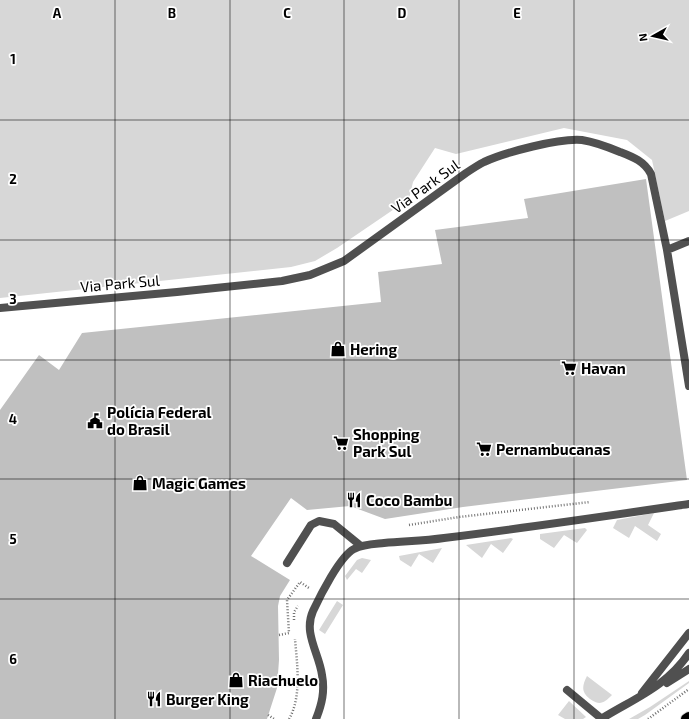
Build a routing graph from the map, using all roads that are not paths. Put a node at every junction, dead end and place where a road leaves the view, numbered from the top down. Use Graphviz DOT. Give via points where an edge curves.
graph roads {
  1 [pos="689,240"];
  2 [pos="667,250"];
  3 [pos="0,308"];
  4 [pos="689,386"];
  5 [pos="689,504"];
  6 [pos="361,546"];
  7 [pos="287,563"];
  8 [pos="689,632"];
  9 [pos="689,652"];
  10 [pos="689,669"];
  11 [pos="567,690"];
  12 [pos="648,692"];
  13 [pos="638,698"];
  14 [pos="689,717"];
  15 [pos="316,719"];
  16 [pos="602,719"];
  17 [pos="686,719"];
  1 -- 2 [label="lane"];
  2 -- 3 [label="lane, Via Park Sul" via="653,180 644,165 634,158 599,144 571,140 530,148 481,163 344,261 310,275 282,281"];
  2 -- 4 [label="lane, Via Park Sul"];
  5 -- 6 [label="lane" via="449,537"];
  6 -- 7 [label="lane" via="334,524 319,521 311,525"];
  6 -- 15 [label="lane" via="350,551 341,562 311,616 310,634 323,681 323,699"];
  8 -- 13 [label="lane"];
  9 -- 12 [label="lane" via="673,673"];
  10 -- 12 [label="lane"];
  11 -- 16 [label="lane"];
  12 -- 13 [label="lane"];
  13 -- 16 [label="lane"];
  14 -- 17 [label="main road"];
}
